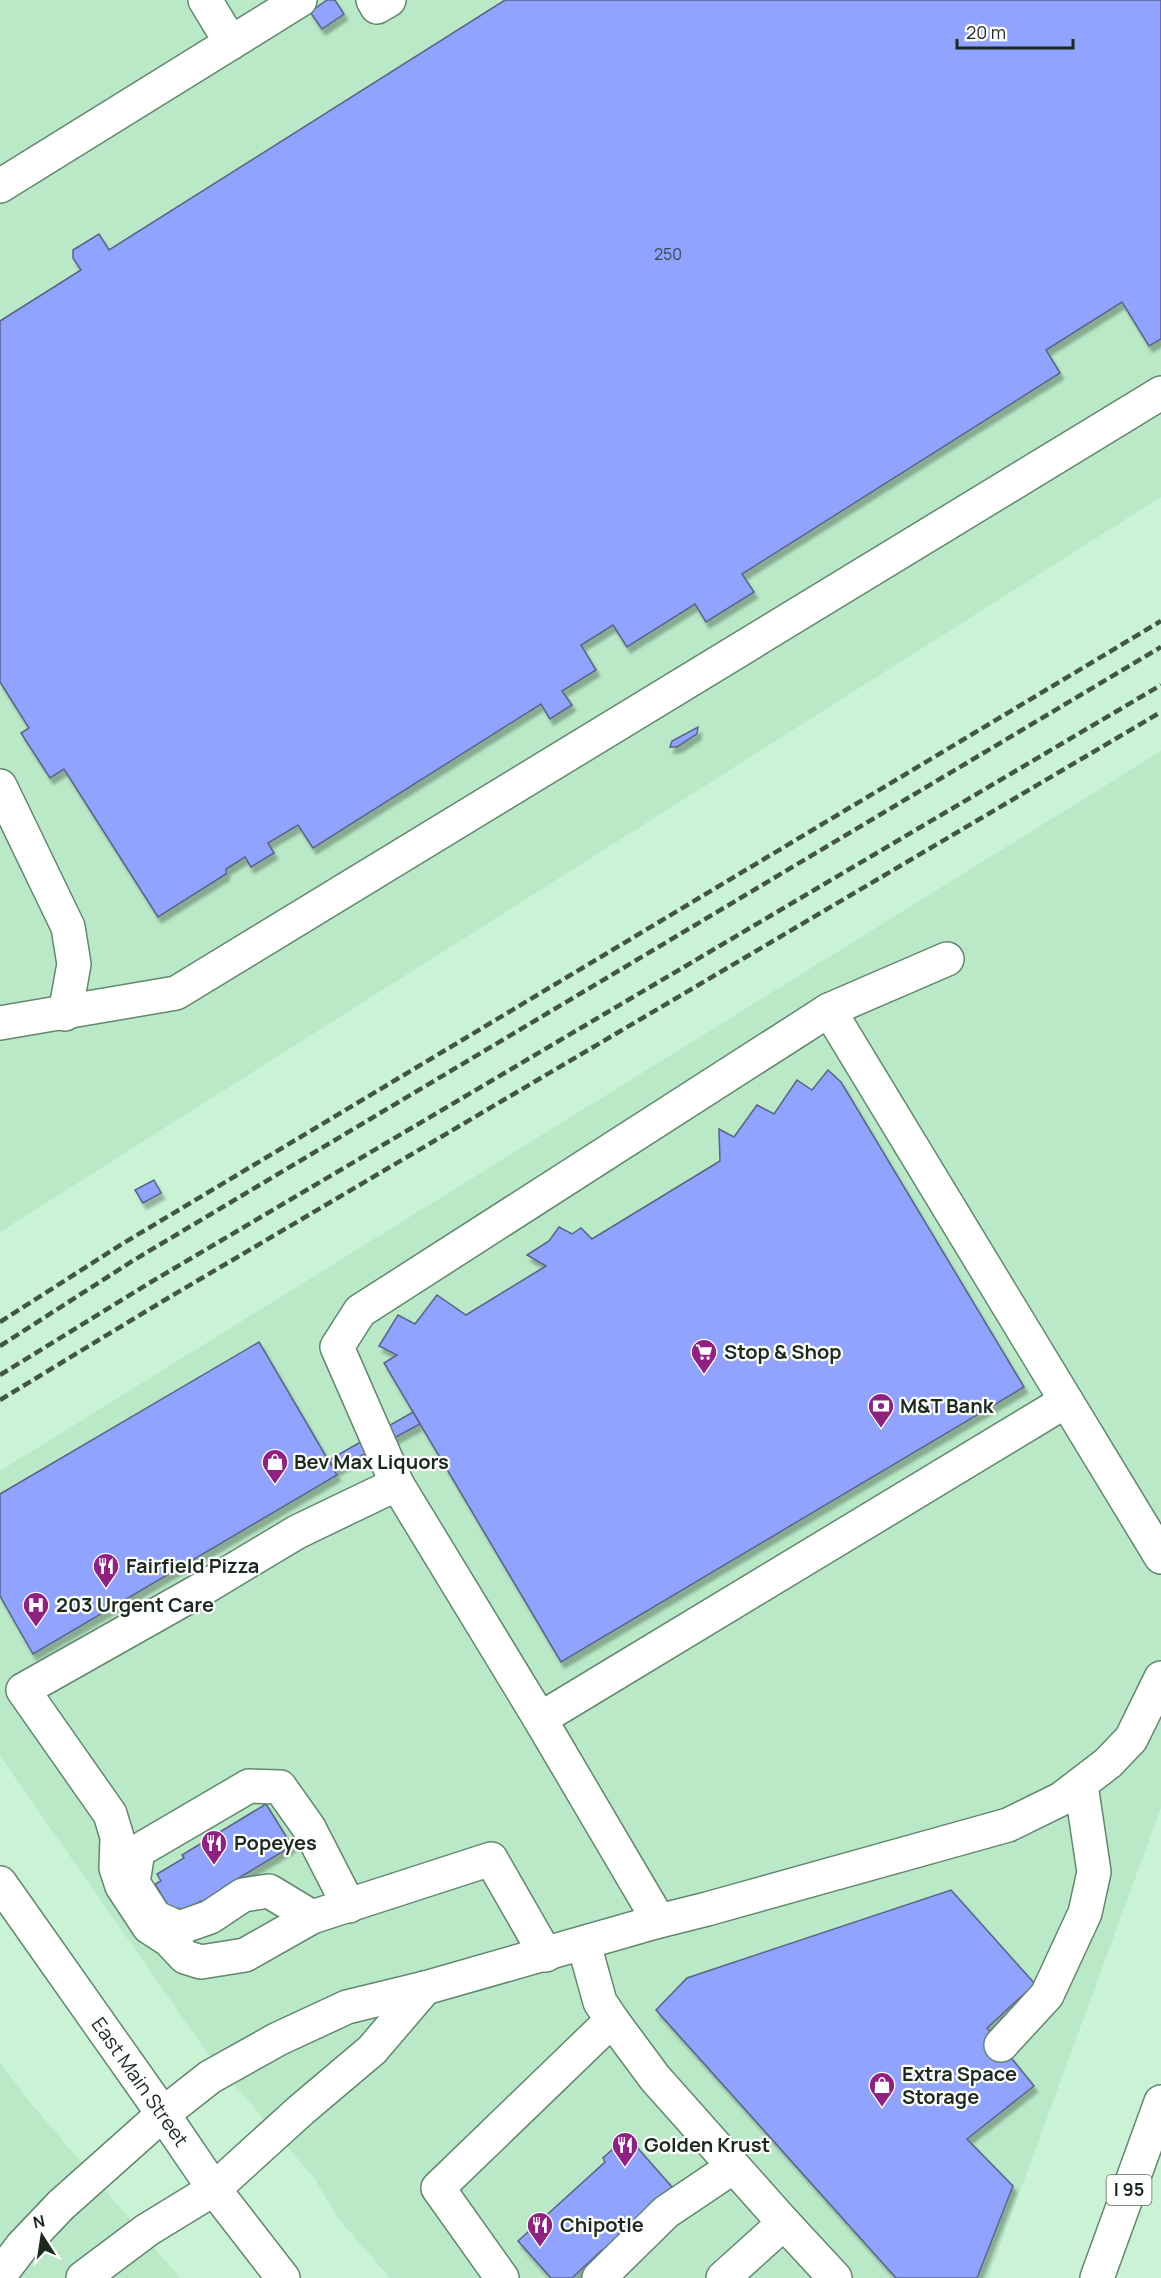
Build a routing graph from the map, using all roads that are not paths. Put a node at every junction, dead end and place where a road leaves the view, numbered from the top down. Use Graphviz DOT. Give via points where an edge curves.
graph roads {
  1 [pos="205,0"];
  2 [pos="300,0"];
  3 [pos="373,0"];
  4 [pos="389,0"];
  5 [pos="231,43"];
  6 [pos="0,186"];
  7 [pos="1161,393"];
  8 [pos="0,786"];
  9 [pos="947,959"];
  10 [pos="830,1010"];
  11 [pos="65,1014"];
  12 [pos="0,1023"];
  13 [pos="1066,1401"];
  14 [pos="397,1484"];
  15 [pos="1161,1557"];
  16 [pos="1161,1678"];
  17 [pos="540,1719"];
  18 [pos="1081,1785"];
  19 [pos="0,1883"];
  20 [pos="348,1906"];
  21 [pos="312,1917"];
  22 [pos="659,1921"];
  23 [pos="584,1944"];
  24 [pos="546,1955"];
  25 [pos="425,1988"];
  26 [pos="612,2020"];
  27 [pos="1001,2045"];
  28 [pos="1161,2102"];
  29 [pos="163,2114"];
  30 [pos="733,2167"];
  31 [pos="214,2189"];
  32 [pos="784,2223"];
  33 [pos="0,2275"];
  34 [pos="83,2278"];
  35 [pos="283,2278"];
  36 [pos="502,2278"];
  37 [pos="599,2278"];
  38 [pos="723,2278"];
  39 [pos="835,2278"];
  40 [pos="1097,2278"];
  1 -- 5 [label="main road"];
  2 -- 5 [label="main road"];
  3 -- 4 [label="main road" via="377,7"];
  5 -- 6 [label="main road"];
  7 -- 11 [label="main road" via="176,993"];
  8 -- 11 [label="main road" via="68,927 74,964"];
  9 -- 10 [label="main road"];
  10 -- 13 [label="main road"];
  10 -- 14 [label="main road" via="360,1311 337,1347"];
  11 -- 12 [label="main road"];
  13 -- 15 [label="main road"];
  13 -- 17 [label="main road"];
  14 -- 17 [label="main road"];
  14 -- 21 [label="main road" via="297,1532 23,1690 110,1814 122,1886 149,1927 185,1957 211,1962 246,1955"];
  16 -- 18 [label="main road" via="1131,1739"];
  17 -- 22 [label="main road"];
  18 -- 22 [label="main road" via="1008,1825"];
  18 -- 27 [label="main road" via="1094,1872 1085,1913 1047,1995"];
  19 -- 29 [label="main road, East Main Street"];
  20 -- 21 [label="main road"];
  20 -- 21 [label="main road" via="309,1828 280,1787 249,1786 138,1851 133,1883 155,1917 179,1928 210,1917 243,1894 270,1891"];
  20 -- 24 [label="main road" via="491,1859"];
  22 -- 23 [label="main road"];
  23 -- 24 [label="main road"];
  23 -- 26 [label="main road" via="600,2002"];
  24 -- 25 [label="main road"];
  25 -- 29 [label="main road" via="347,2007 278,2039 210,2077"];
  25 -- 31 [label="main road" via="372,2049"];
  26 -- 30 [label="main road" via="655,2078"];
  26 -- 36 [label="main road" via="438,2187"];
  28 -- 40 [label="main road, I 95"];
  29 -- 31 [label="main road, East Main Street"];
  29 -- 33 [label="main road" via="62,2205"];
  30 -- 32 [label="main road"];
  30 -- 37 [label="main road" via="666,2212"];
  31 -- 34 [label="main road" via="147,2230"];
  31 -- 35 [label="main road, East Main Street"];
  32 -- 38 [label="main road"];
  32 -- 39 [label="main road"];
}
